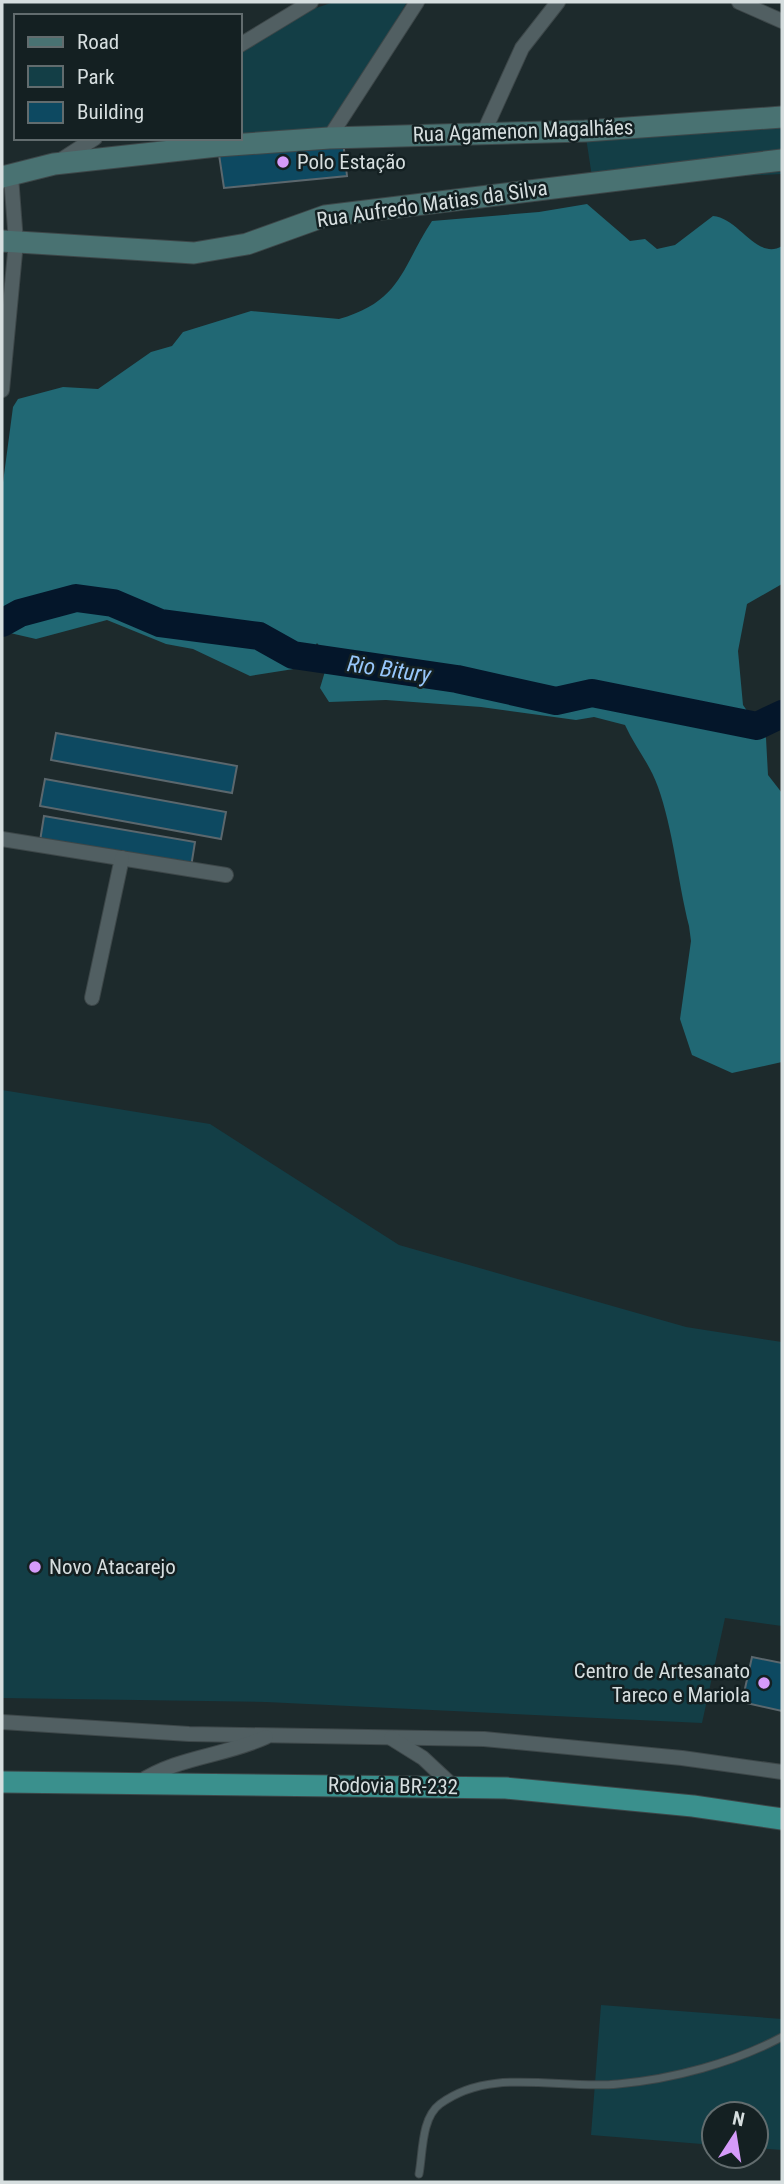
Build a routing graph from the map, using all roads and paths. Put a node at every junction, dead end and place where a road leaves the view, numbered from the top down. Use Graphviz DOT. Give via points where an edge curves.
graph roads {
  1 [pos="312,2"];
  2 [pos="417,2"];
  3 [pos="558,2"];
  4 [pos="739,2"];
  5 [pos="782,21"];
  6 [pos="242,44"];
  7 [pos="782,117"];
  8 [pos="483,134"];
  9 [pos="329,138"];
  10 [pos="92,140"];
  11 [pos="782,160"];
  12 [pos="54,164"];
  13 [pos="6,177"];
  14 [pos="9,242"];
  15 [pos="2,390"];
  16 [pos="2,839"];
  17 [pos="122,858"];
  18 [pos="226,875"];
  19 [pos="92,998"];
  20 [pos="2,1722"];
  21 [pos="271,1735"];
  22 [pos="390,1738"];
  23 [pos="782,1772"];
  24 [pos="2,1782"];
  25 [pos="137,1784"];
  26 [pos="454,1787"];
  27 [pos="782,1819"];
  28 [pos="782,2037"];
  29 [pos="419,2174"];
  1 -- 6 [label="street"];
  2 -- 9 [label="street"];
  3 -- 8 [label="street" via="522,48"];
  4 -- 5 [label="street"];
  7 -- 8 [label="main road, Rua Agamenon Magalhães"];
  8 -- 9 [label="main road, Rua Agamenon Magalhães"];
  9 -- 12 [label="main road, Rua Agamenon Magalhães"];
  10 -- 12 [label="street"];
  11 -- 14 [label="main road, Rua Aufredo Matias da Silva" via="324,216 247,244 194,253"];
  12 -- 13 [label="main road, Rua Agamenon Magalhães"];
  13 -- 14 [label="street"];
  14 -- 15 [label="street"];
  16 -- 17 [label="street"];
  17 -- 18 [label="street"];
  17 -- 19 [label="street"];
  20 -- 21 [label="street"];
  21 -- 22 [label="street"];
  21 -- 25 [label="street" via="222,1755 162,1767"];
  22 -- 23 [label="street" via="484,1740"];
  22 -- 26 [label="street" via="422,1758"];
  24 -- 25 [label="highway, Rodovia BR-232"];
  25 -- 26 [label="highway, Rodovia BR-232"];
  26 -- 27 [label="highway, Rodovia BR-232" via="693,1806"];
  28 -- 29 [label="lane" via="758,2050 688,2072 617,2084 498,2082 458,2094 438,2105 428,2119"];
}
